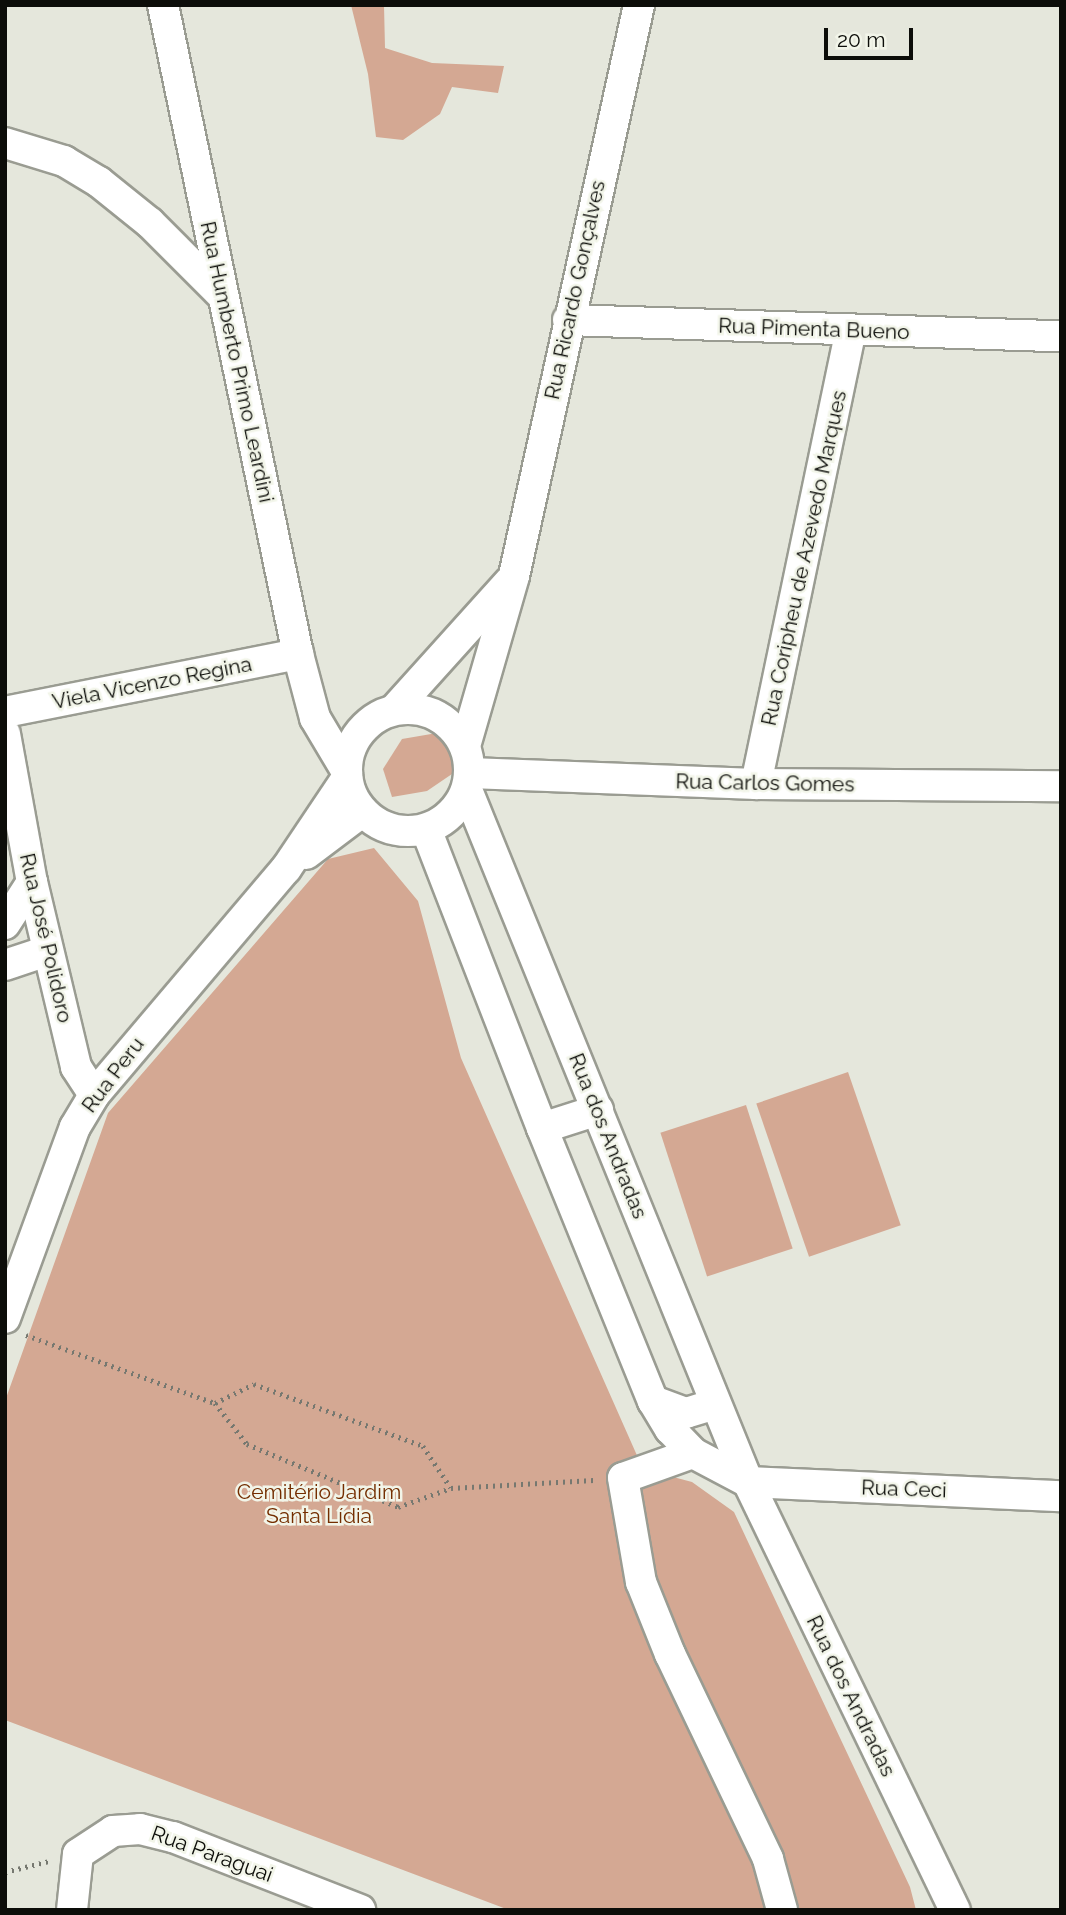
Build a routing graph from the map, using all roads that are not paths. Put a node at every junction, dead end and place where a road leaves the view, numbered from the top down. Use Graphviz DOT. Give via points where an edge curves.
graph roads {
  1 [pos="163,5"];
  2 [pos="639,5"];
  3 [pos="5,143"];
  4 [pos="221,294"];
  5 [pos="568,320"];
  6 [pos="851,331"];
  7 [pos="1061,336"];
  8 [pos="514,576"];
  9 [pos="298,654"];
  10 [pos="394,710"];
  11 [pos="5,712"];
  12 [pos="315,718"];
  13 [pos="5,734"];
  14 [pos="355,740"];
  15 [pos="467,770"];
  16 [pos="347,775"];
  17 [pos="756,784"];
  18 [pos="1061,786"];
  19 [pos="363,811"];
  20 [pos="426,829"];
  21 [pos="286,869"];
  22 [pos="32,882"];
  23 [pos="5,924"];
  24 [pos="47,951"];
  25 [pos="5,965"];
  26 [pos="94,1095"];
  27 [pos="598,1111"];
  28 [pos="542,1128"];
  29 [pos="10,1324"];
  30 [pos="653,1401"];
  31 [pos="716,1404"];
  32 [pos="693,1453"];
  33 [pos="748,1482"];
  34 [pos="1061,1496"];
  35 [pos="72,1910"];
  36 [pos="360,1910"];
  37 [pos="782,1910"];
  38 [pos="954,1910"];
  1 -- 4 [label="street, Rua Humberto Primo Leardini"];
  2 -- 5 [label="street, Rua Ricardo Gonçalves"];
  3 -- 4 [label="street" via="64,161 99,182 150,223"];
  4 -- 9 [label="street, Rua Humberto Primo Leardini"];
  5 -- 6 [label="street, Rua Pimenta Bueno"];
  5 -- 8 [label="street, Rua Ricardo Gonçalves"];
  6 -- 7 [label="street, Rua Pimenta Bueno"];
  6 -- 17 [label="street, Rua Coripheu de Azevedo Marques"];
  8 -- 10 [label="street, Rua Ricardo Gonçalves"];
  8 -- 15 [label="street, Rua Ricardo Gonçalves"];
  9 -- 11 [label="street, Viela Vicenzo Regina"];
  9 -- 12 [label="street, Rua Humberto Primo Leardini"];
  10 -- 14 [label="street" via="379,716"];
  10 -- 15 [label="street" via="412,708 436,716 456,731"];
  12 -- 14 [label="street"];
  12 -- 16 [label="street, Rua Humberto Primo Leardini"];
  13 -- 22 [label="street, Rua José Polidoro"];
  14 -- 16 [label="street"];
  15 -- 17 [label="street, Rua Carlos Gomes"];
  15 -- 20 [label="street" via="450,814"];
  15 -- 27 [label="street, Rua dos Andradas"];
  16 -- 19 [label="street"];
  16 -- 21 [label="street, Rua Peru"];
  17 -- 18 [label="street, Rua Carlos Gomes"];
  19 -- 20 [label="street" via="392,829"];
  19 -- 21 [label="street, Rua Peru"];
  20 -- 28 [label="street"];
  21 -- 26 [label="street, Rua Peru"];
  22 -- 23 [label="street"];
  22 -- 24 [label="street, Rua José Polidoro"];
  24 -- 25 [label="street"];
  24 -- 26 [label="street, Rua José Polidoro" via="76,1067"];
  26 -- 29 [label="street, Rua Peru" via="75,1127"];
  27 -- 28 [label="street"];
  27 -- 31 [label="street, Rua dos Andradas"];
  28 -- 30 [label="street"];
  30 -- 31 [label="street" via="686,1413"];
  30 -- 32 [label="street" via="670,1429"];
  31 -- 33 [label="street, Rua dos Andradas"];
  32 -- 33 [label="street"];
  32 -- 37 [label="street" via="623,1478 641,1582 670,1654 768,1859"];
  33 -- 34 [label="street, Rua Ceci"];
  33 -- 38 [label="street, Rua dos Andradas"];
  35 -- 36 [label="street, Rua Paraguai" via="78,1854 113,1832 140,1829 173,1837"];
}
